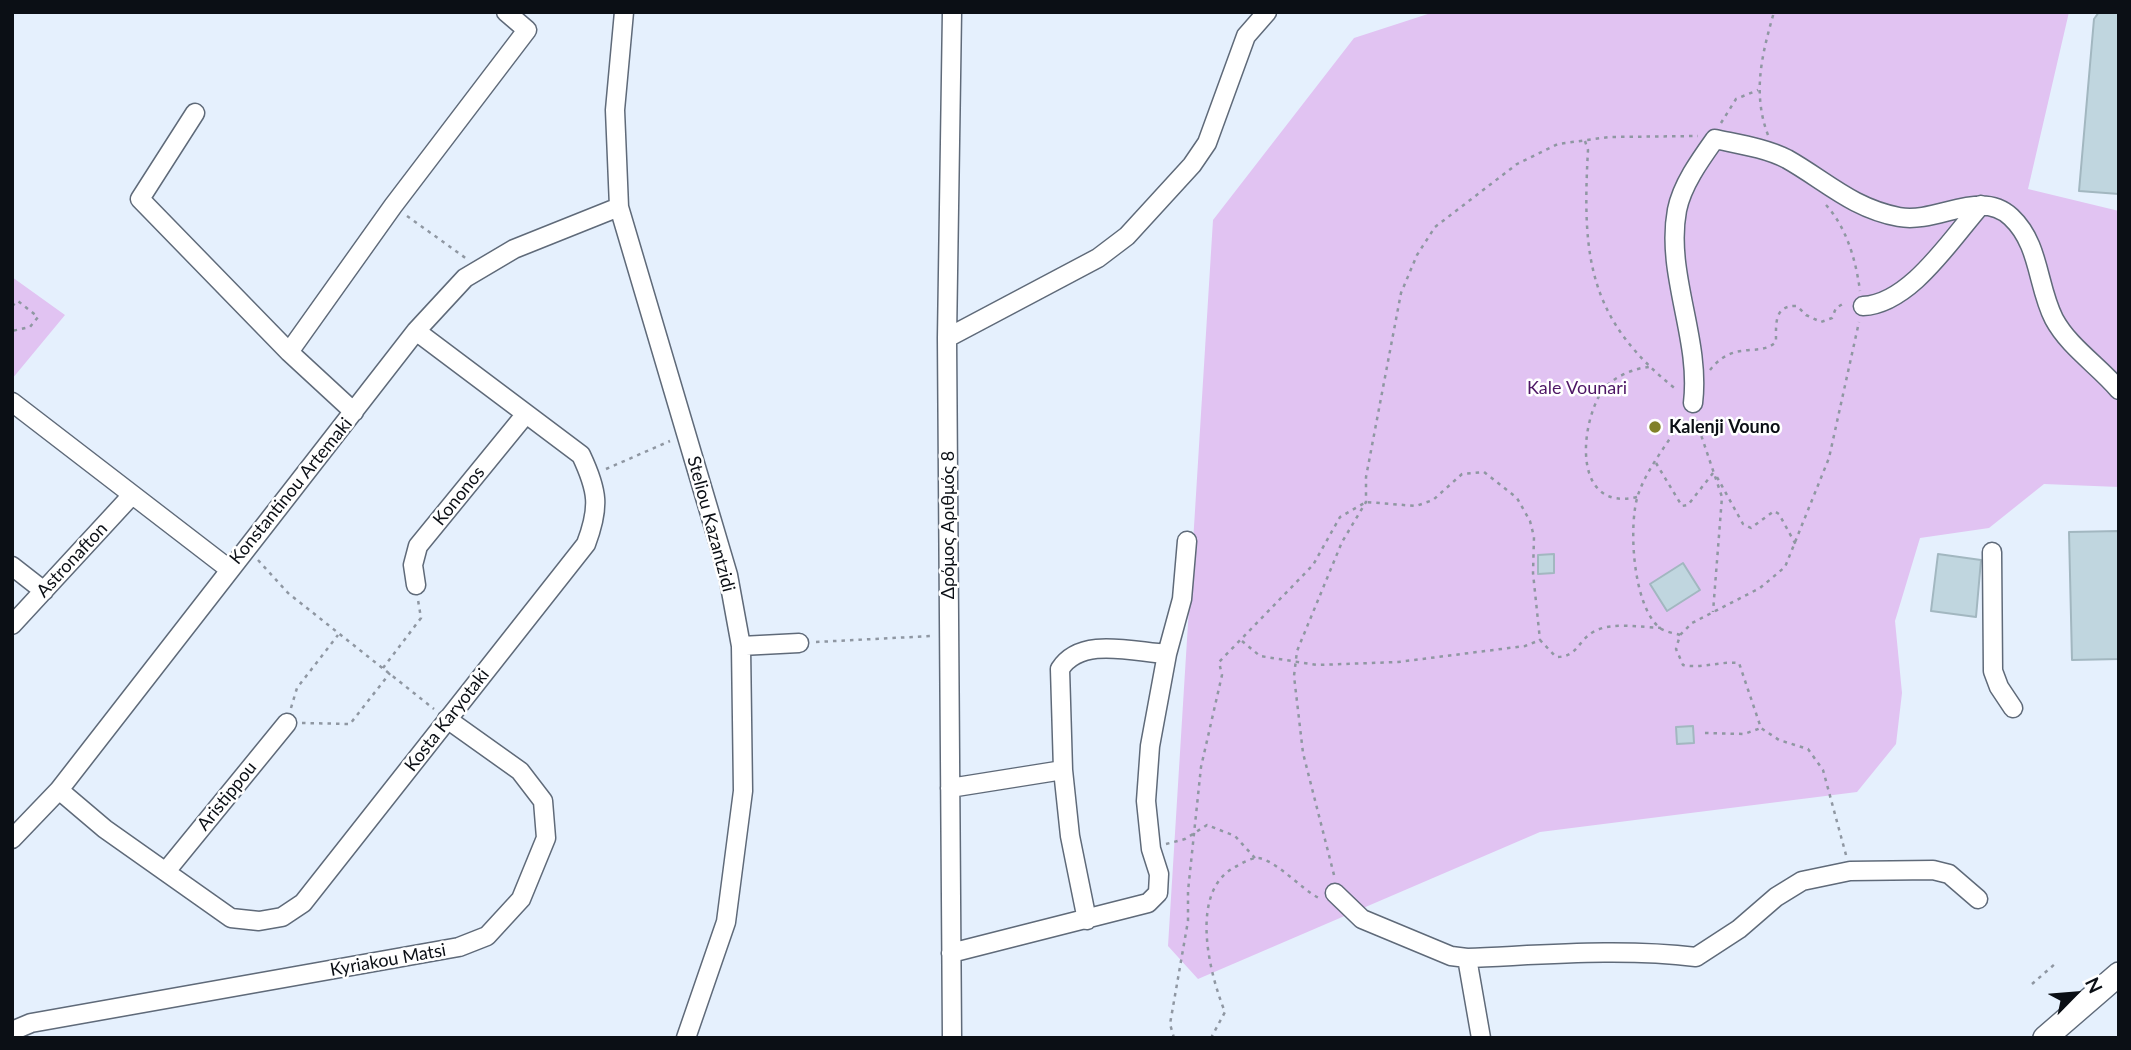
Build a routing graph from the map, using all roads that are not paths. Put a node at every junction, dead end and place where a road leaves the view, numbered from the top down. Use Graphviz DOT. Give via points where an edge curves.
graph roads {
  1 [pos="506,12"];
  2 [pos="624,12"];
  3 [pos="952,12"];
  4 [pos="1267,12"];
  5 [pos="195,113"];
  6 [pos="1982,205"];
  7 [pos="619,207"];
  8 [pos="1863,306"];
  9 [pos="416,331"];
  10 [pos="947,338"];
  11 [pos="289,352"];
  12 [pos="2119,390"];
  13 [pos="12,402"];
  14 [pos="1693,403"];
  15 [pos="354,412"];
  16 [pos="525,415"];
  17 [pos="132,495"];
  18 [pos="1187,541"];
  19 [pos="1992,552"];
  20 [pos="12,565"];
  21 [pos="229,569"];
  22 [pos="416,585"];
  23 [pos="44,591"];
  24 [pos="12,625"];
  25 [pos="799,643"];
  26 [pos="741,646"];
  27 [pos="1167,654"];
  28 [pos="2013,708"];
  29 [pos="447,719"];
  30 [pos="287,723"];
  31 [pos="1063,770"];
  32 [pos="950,788"];
  33 [pos="59,790"];
  34 [pos="12,839"];
  35 [pos="167,870"];
  36 [pos="1335,893"];
  37 [pos="1978,899"];
  38 [pos="1087,920"];
  39 [pos="951,953"];
  40 [pos="1467,958"];
  41 [pos="2119,974"];
  42 [pos="12,1031"];
  43 [pos="686,1038"];
  44 [pos="952,1038"];
  45 [pos="1481,1038"];
  46 [pos="2045,1038"];
  1 -- 11 [label="street" via="527,30"];
  2 -- 7 [label="street, Steliou Kazantzidi" via="615,110"];
  3 -- 10 [label="street, Δρόμος Αριθμός 8"];
  4 -- 10 [label="street" via="1246,36 1207,142 1127,236 1098,258"];
  5 -- 11 [label="street" via="140,199"];
  6 -- 8 [label="street" via="1896,296"];
  6 -- 12 [label="street" via="2000,209 2025,234 2061,331"];
  6 -- 14 [label="street" via="1964,206 1936,217 1898,216 1839,195 1785,158 1715,139 1695,168 1677,209 1676,249 1697,374"];
  7 -- 9 [label="street, Konstantinou Artemaki" via="514,249 465,278"];
  7 -- 26 [label="street, Steliou Kazantzidi" via="728,575"];
  9 -- 15 [label="street, Konstantinou Artemaki"];
  9 -- 16 [label="street, Kosta Karyotaki"];
  10 -- 32 [label="street, Δρόμος Αριθμός 8"];
  11 -- 15 [label="street"];
  13 -- 17 [label="street"];
  15 -- 21 [label="street, Konstantinou Artemaki"];
  16 -- 22 [label="street, Kononos" via="418,547 413,565"];
  16 -- 29 [label="street, Kosta Karyotaki" via="581,455 595,483 597,516 586,544"];
  17 -- 21 [label="street"];
  17 -- 23 [label="street, Astronafton"];
  18 -- 27 [label="street" via="1182,599"];
  19 -- 28 [label="street" via="1993,670"];
  20 -- 23 [label="street"];
  21 -- 33 [label="street, Konstantinou Artemaki"];
  23 -- 24 [label="street, Astronafton"];
  25 -- 26 [label="street"];
  26 -- 43 [label="street, Steliou Kazantzidi" via="743,791 726,922"];
  27 -- 31 [label="street" via="1101,649 1068,657 1060,669"];
  27 -- 38 [label="street" via="1146,801 1158,893 1148,903"];
  29 -- 35 [label="street, Kosta Karyotaki" via="303,903 282,917 259,921 231,918"];
  29 -- 42 [label="street, Kyriakou Matsi" via="520,771 543,801 546,838 521,899 487,936 459,947 32,1023"];
  30 -- 35 [label="street, Aristippou"];
  31 -- 32 [label="street"];
  31 -- 38 [label="street" via="1070,836"];
  32 -- 39 [label="street, Δρόμος Αριθμός 8"];
  33 -- 34 [label="street, Konstantinou Artemaki"];
  33 -- 35 [label="street, Kosta Karyotaki" via="105,829"];
  36 -- 40 [label="street" via="1362,919 1451,956"];
  37 -- 40 [label="street" via="1949,874 1933,870 1850,871 1802,881 1696,957 1616,953"];
  38 -- 39 [label="street"];
  39 -- 44 [label="street, Δρόμος Αριθμός 8"];
  40 -- 45 [label="street"];
  41 -- 46 [label="main road"];
}
